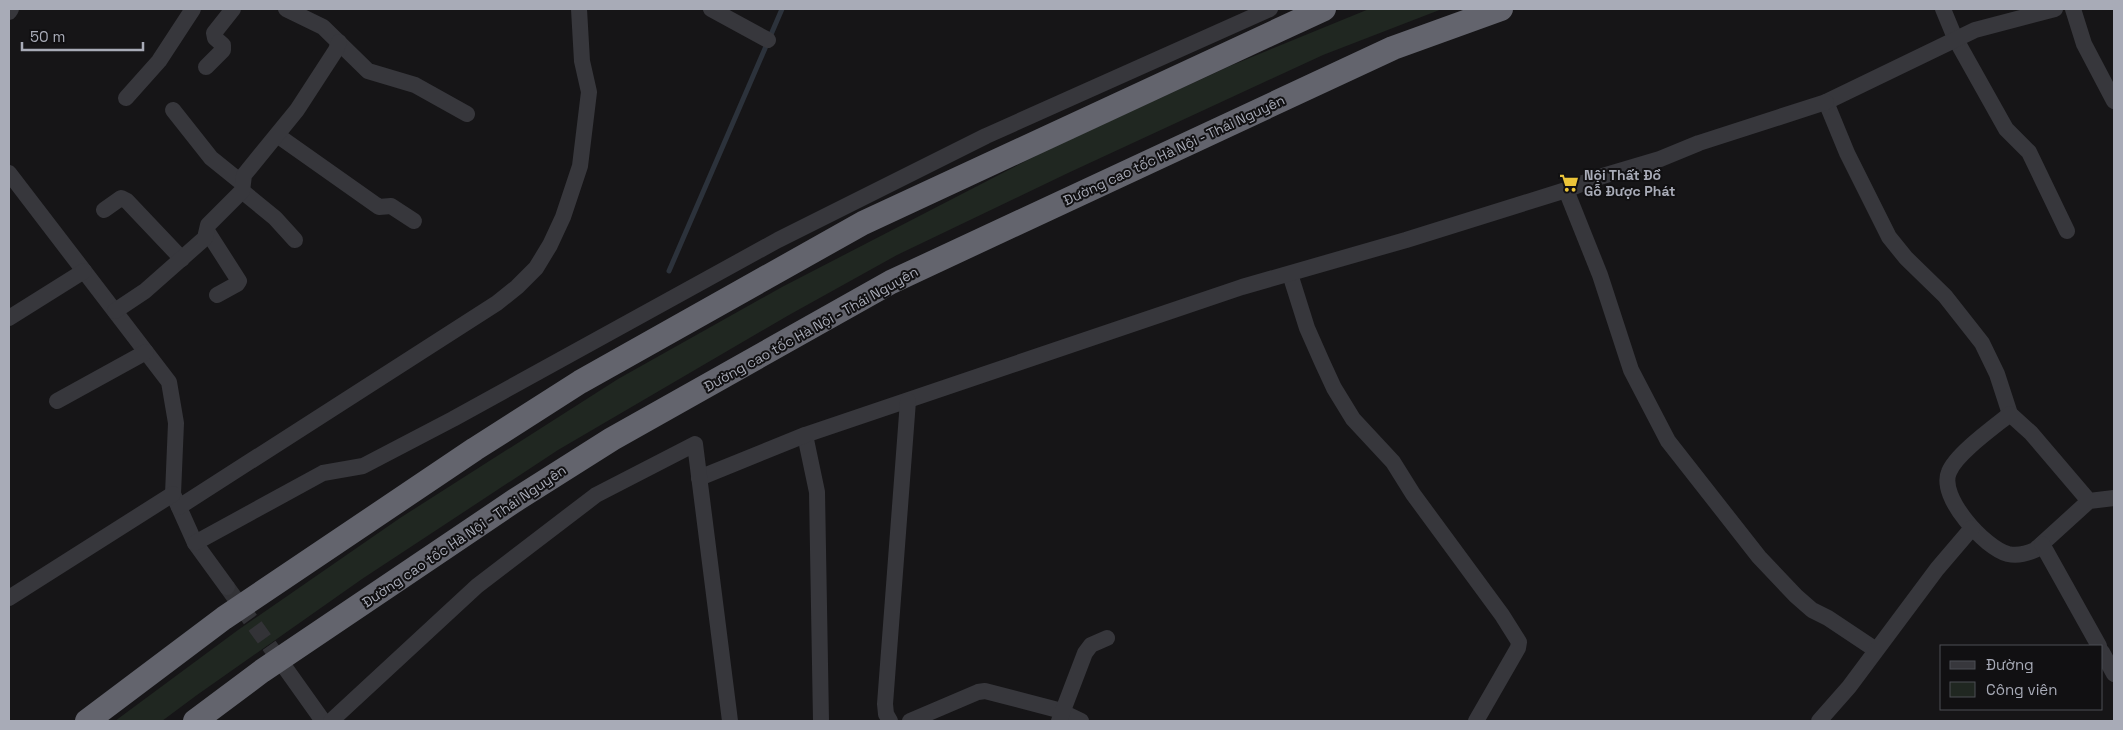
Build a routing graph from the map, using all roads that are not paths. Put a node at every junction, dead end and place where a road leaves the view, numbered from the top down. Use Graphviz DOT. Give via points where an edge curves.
graph roads {
  1 [pos="12,9"];
  2 [pos="193,9"];
  3 [pos="233,9"];
  4 [pos="286,9"];
  5 [pos="579,9"];
  6 [pos="711,9"];
  7 [pos="1270,9"];
  8 [pos="1324,9"];
  9 [pos="1501,9"];
  10 [pos="1943,9"];
  11 [pos="2055,9"];
  12 [pos="2073,9"];
  13 [pos="9,12"];
  14 [pos="1955,38"];
  15 [pos="768,40"];
  16 [pos="339,42"];
  17 [pos="206,67"];
  18 [pos="126,98"];
  19 [pos="2114,101"];
  20 [pos="1826,102"];
  21 [pos="172,110"];
  22 [pos="467,114"];
  23 [pos="277,135"];
  24 [pos="9,172"];
  25 [pos="242,187"];
  26 [pos="1566,190"];
  27 [pos="104,210"];
  28 [pos="414,221"];
  29 [pos="207,231"];
  30 [pos="2067,231"];
  31 [pos="295,240"];
  32 [pos="182,260"];
  33 [pos="84,271"];
  34 [pos="1290,274"];
  35 [pos="217,295"];
  36 [pos="115,311"];
  37 [pos="9,318"];
  38 [pos="146,352"];
  39 [pos="57,401"];
  40 [pos="908,402"];
  41 [pos="2010,414"];
  42 [pos="805,435"];
  43 [pos="699,478"];
  44 [pos="2114,498"];
  45 [pos="176,501"];
  46 [pos="2089,501"];
  47 [pos="1972,528"];
  48 [pos="195,543"];
  49 [pos="2042,544"];
  50 [pos="227,588"];
  51 [pos="9,598"];
  52 [pos="1107,638"];
  53 [pos="2098,645"];
  54 [pos="1876,650"];
  55 [pos="2103,654"];
  56 [pos="280,662"];
  57 [pos="2114,674"];
  58 [pos="1060,717"];
  59 [pos="87,721"];
  60 [pos="195,721"];
  61 [pos="323,721"];
  62 [pos="331,721"];
  63 [pos="730,721"];
  64 [pos="821,721"];
  65 [pos="890,721"];
  66 [pos="910,721"];
  67 [pos="1081,721"];
  68 [pos="1476,721"];
  69 [pos="1819,721"];
  1 -- 13 [label="street"];
  2 -- 18 [label="street" via="159,61"];
  3 -- 17 [label="street" via="214,33 223,50"];
  4 -- 16 [label="street" via="323,27"];
  5 -- 45 [label="street" via="582,61 589,92 580,166 563,217 536,268 497,303"];
  6 -- 15 [label="street"];
  7 -- 48 [label="street" via="986,136 778,240 453,420 363,466 322,473"];
  8 -- 59 [label="highway" via="863,224 580,382 224,618"];
  9 -- 60 [label="highway, Đường cao tốc Hà Nội - Thái Nguyên" via="1393,48 891,282 596,449 262,671"];
  10 -- 14 [label="street"];
  11 -- 14 [label="street"];
  12 -- 19 [label="street" via="2084,44"];
  14 -- 20 [label="street"];
  14 -- 30 [label="street" via="2006,129 2029,152"];
  16 -- 22 [label="street" via="368,71 415,85"];
  16 -- 23 [label="street" via="297,110"];
  20 -- 26 [label="street"];
  20 -- 41 [label="street" via="1854,168 1889,237 1945,296 1982,342"];
  21 -- 25 [label="street" via="211,158"];
  23 -- 25 [label="street" via="244,174"];
  23 -- 28 [label="street" via="379,207 391,206"];
  24 -- 33 [label="street"];
  25 -- 29 [label="street" via="208,225"];
  25 -- 31 [label="street"];
  26 -- 34 [label="street"];
  26 -- 54 [label="street" via="1600,275 1631,370 1668,441 1759,556 1796,596 1812,610"];
  27 -- 32 [label="street" via="121,198 127,201"];
  29 -- 32 [label="street"];
  29 -- 35 [label="street" via="239,281"];
  32 -- 36 [label="street"];
  33 -- 36 [label="street"];
  33 -- 37 [label="street"];
  34 -- 40 [label="street" via="1242,287"];
  34 -- 68 [label="street" via="1307,328 1334,388 1353,419 1393,462 1518,642 1518,648"];
  36 -- 38 [label="street"];
  38 -- 39 [label="street"];
  38 -- 45 [label="street" via="169,382 176,424"];
  40 -- 42 [label="street"];
  40 -- 65 [label="street" via="885,704"];
  41 -- 46 [label="street" via="2031,432"];
  41 -- 47 [label="street" via="1970,446 1949,470 1946,480 1952,498"];
  42 -- 43 [label="street"];
  42 -- 64 [label="street" via="817,492"];
  43 -- 62 [label="street" via="695,444 596,495 476,586"];
  43 -- 63 [label="street"];
  44 -- 46 [label="street"];
  45 -- 48 [label="street"];
  45 -- 51 [label="street"];
  46 -- 49 [label="street"];
  47 -- 49 [label="street" via="1994,548 2009,554 2024,554"];
  47 -- 54 [label="street" via="1906,607"];
  48 -- 50 [label="street"];
  49 -- 53 [label="street"];
  52 -- 58 [label="street" via="1091,645 1085,653"];
  54 -- 69 [label="street"];
  55 -- 57 [label="street"];
  56 -- 61 [label="street"];
  58 -- 66 [label="street" via="985,691"];
  58 -- 67 [label="street"];
}
